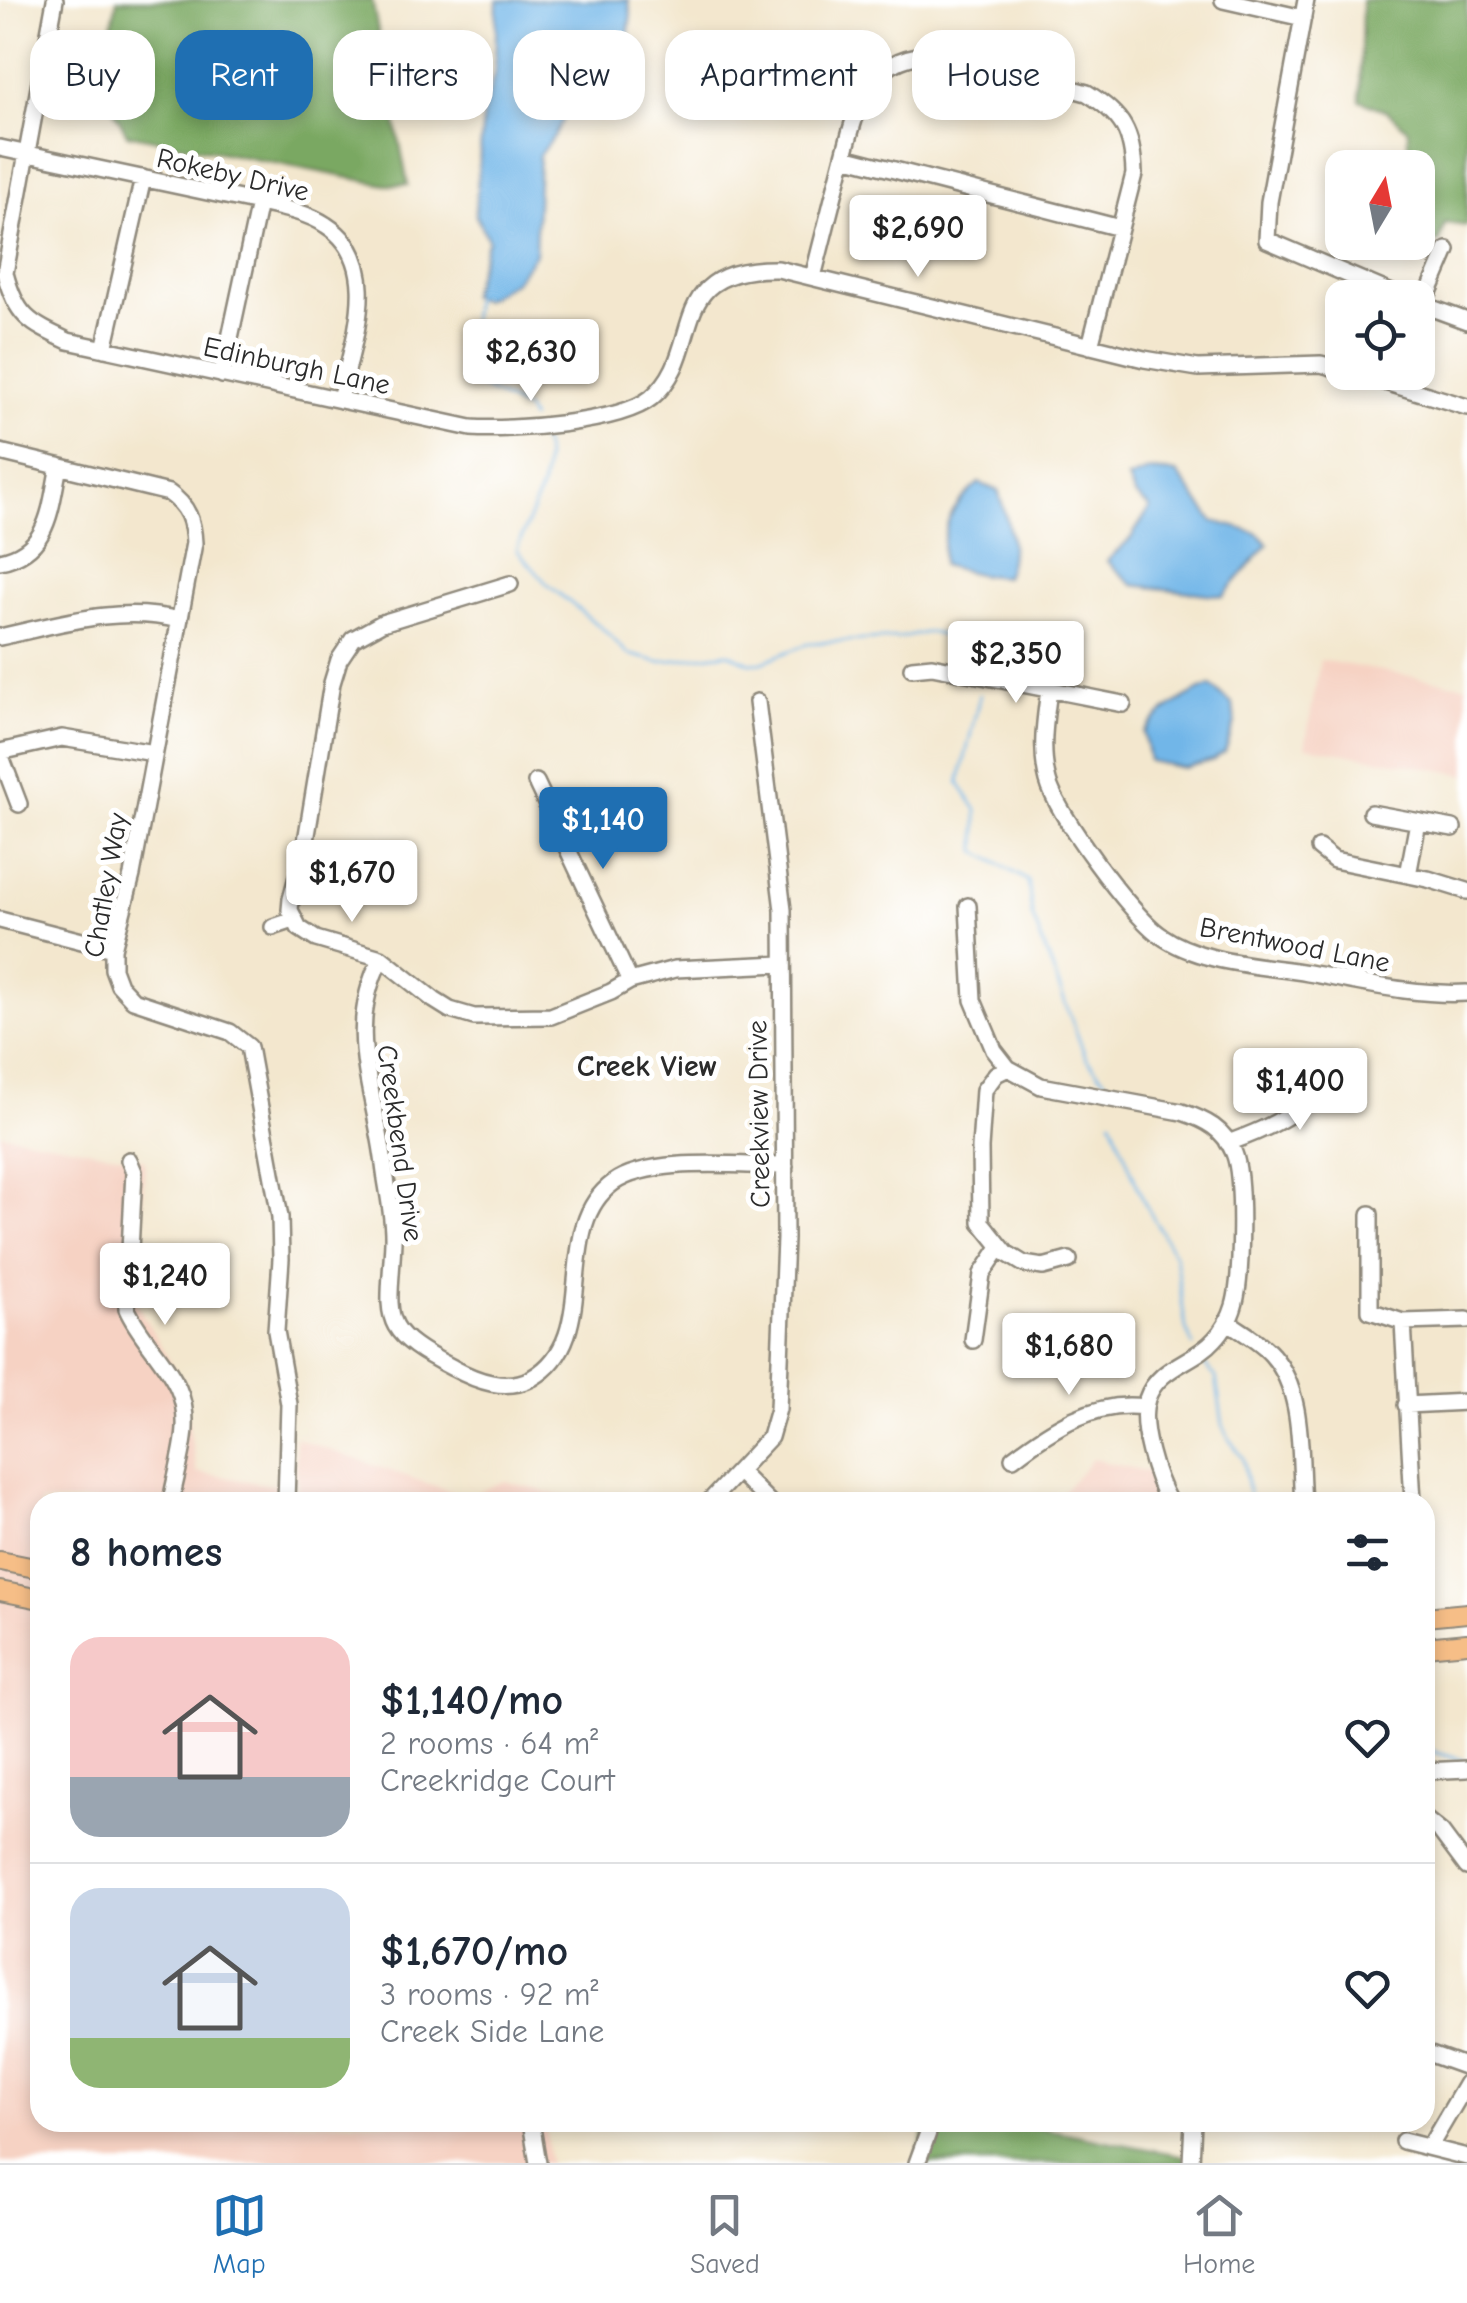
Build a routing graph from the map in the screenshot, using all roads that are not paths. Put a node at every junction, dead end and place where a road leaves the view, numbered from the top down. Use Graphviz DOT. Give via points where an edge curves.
graph roads {
  1 [pos="55,0"];
  2 [pos="1222,0"];
  3 [pos="1306,0"];
  4 [pos="1303,18"];
  5 [pos="0,148"];
  6 [pos="27,154"];
  7 [pos="844,158"];
  8 [pos="142,178"];
  9 [pos="259,203"];
  10 [pos="1120,228"];
  11 [pos="1447,250"];
  12 [pos="813,277"];
  13 [pos="1361,280"];
  14 [pos="1432,280"];
  15 [pos="1435,310"];
  16 [pos="1467,322"];
  17 [pos="1090,346"];
  18 [pos="104,349"];
  19 [pos="1325,365"];
  20 [pos="222,374"];
  21 [pos="1411,390"];
  22 [pos="340,400"];
  23 [pos="1467,407"];
  24 [pos="0,452"];
  25 [pos="59,466"];
  26 [pos="0,562"];
  27 [pos="510,584"];
  28 [pos="179,620"];
  29 [pos="0,637"];
  30 [pos="912,668"];
  31 [pos="1050,690"];
  32 [pos="757,702"];
  33 [pos="1123,704"];
  34 [pos="0,753"];
  35 [pos="154,753"];
  36 [pos="536,782"];
  37 [pos="19,804"];
  38 [pos="1371,813"];
  39 [pos="1418,822"];
  40 [pos="1452,828"];
  41 [pos="1318,848"];
  42 [pos="1408,875"];
  43 [pos="1467,892"];
  44 [pos="968,906"];
  45 [pos="0,920"];
  46 [pos="294,920"];
  47 [pos="273,927"];
  48 [pos="113,949"];
  49 [pos="381,958"];
  50 [pos="781,964"];
  51 [pos="630,981"];
  52 [pos="1467,993"];
  53 [pos="1008,1068"];
  54 [pos="1328,1074"];
  55 [pos="1228,1143"];
  56 [pos="128,1160"];
  57 [pos="785,1166"];
  58 [pos="1370,1214"];
  59 [pos="1000,1247"];
  60 [pos="1069,1260"];
  61 [pos="1467,1320"];
  62 [pos="1228,1321"];
  63 [pos="1403,1322"];
  64 [pos="973,1340"];
  65 [pos="1467,1402"];
  66 [pos="1406,1405"];
  67 [pos="1144,1407"];
  68 [pos="1013,1458"];
  69 [pos="738,1472"];
  70 [pos="1156,1476"];
  71 [pos="175,1492"];
  72 [pos="286,1492"];
  73 [pos="719,1492"];
  74 [pos="759,1492"];
  75 [pos="1155,1492"];
  76 [pos="1164,1492"];
  77 [pos="1302,1492"];
  78 [pos="1412,1492"];
  79 [pos="0,1561"];
  80 [pos="30,1567"];
  81 [pos="0,1592"];
  82 [pos="30,1597"];
  83 [pos="1467,1613"];
  84 [pos="1435,1616"];
  85 [pos="1463,1642"];
  86 [pos="1435,1645"];
  87 [pos="1467,1769"];
  88 [pos="1435,1771"];
  89 [pos="1435,1827"];
  90 [pos="1467,1866"];
  91 [pos="1435,2056"];
  92 [pos="1467,2067"];
  93 [pos="1467,2082"];
  94 [pos="532,2132"];
  95 [pos="928,2132"];
  96 [pos="1193,2132"];
  97 [pos="1403,2141"];
  98 [pos="1430,2146"];
  99 [pos="1467,2157"];
  100 [pos="538,2163"];
  101 [pos="917,2163"];
  102 [pos="1191,2163"];
  1 -- 6 [label="street, Edinburgh Lane"];
  2 -- 4 [label="street"];
  3 -- 4 [label="street"];
  4 -- 13 [label="street" via="1268,202 1267,240"];
  5 -- 6 [label="street, Rokeby Drive"];
  6 -- 8 [label="street, Rokeby Drive"];
  6 -- 18 [label="street, Edinburgh Lane" via="4,273 10,294 33,325"];
  7 -- 10 [label="street"];
  7 -- 10 [label="street" via="858,100 885,68 924,54 947,56 1088,93 1119,117 1133,148 1134,174"];
  7 -- 12 [label="street"];
  8 -- 9 [label="street, Rokeby Drive"];
  8 -- 18 [label="street"];
  9 -- 20 [label="street"];
  9 -- 22 [label="street, Rokeby Drive" via="325,224 355,257 361,294"];
  10 -- 17 [label="street"];
  11 -- 14 [label="street"];
  12 -- 17 [label="street, Edinburgh Lane"];
  12 -- 22 [label="street, Edinburgh Lane" via="778,268 730,274 695,304 664,384 648,400 619,412 502,430"];
  15 -- 16 [label="street"];
  17 -- 19 [label="street, Edinburgh Lane" via="1198,368"];
  18 -- 20 [label="street, Edinburgh Lane"];
  20 -- 22 [label="street, Edinburgh Lane"];
  21 -- 23 [label="street"];
  24 -- 25 [label="street, Chatley Way"];
  25 -- 26 [label="street" via="36,544"];
  25 -- 28 [label="street, Chatley Way" via="160,490 182,502 194,543"];
  27 -- 46 [label="street" via="382,622 345,648 332,683 291,899"];
  28 -- 29 [label="street" via="109,614"];
  28 -- 35 [label="street, Chatley Way"];
  30 -- 31 [label="street" via="932,666"];
  31 -- 33 [label="street"];
  31 -- 52 [label="street, Brentwood Lane" via="1044,728 1049,784 1086,846 1159,934 1206,956 1403,990"];
  32 -- 50 [label="street, Creekview Drive" via="781,884"];
  34 -- 35 [label="street" via="62,738"];
  34 -- 37 [label="street"];
  35 -- 48 [label="street, Chatley Way"];
  36 -- 51 [label="street"];
  38 -- 39 [label="street"];
  39 -- 40 [label="street"];
  39 -- 42 [label="street"];
  41 -- 42 [label="street" via="1334,860"];
  42 -- 43 [label="street"];
  44 -- 53 [label="street" via="973,1000"];
  45 -- 48 [label="street"];
  46 -- 47 [label="street"];
  46 -- 49 [label="street" via="316,939"];
  48 -- 72 [label="street, Chatley Way" via="116,978 133,1000 230,1032 250,1048 280,1217 276,1331 289,1404"];
  49 -- 51 [label="street" via="434,1000 474,1017 551,1016"];
  49 -- 57 [label="street, Creekbend Drive" via="361,1032 392,1227 388,1306 406,1341 456,1370 504,1385 522,1382 552,1362 565,1344 586,1224 603,1192 624,1176 668,1166"];
  50 -- 51 [label="street" via="675,969"];
  50 -- 57 [label="street, Creekview Drive"];
  53 -- 55 [label="street" via="1041,1086 1204,1119"];
  53 -- 59 [label="street" via="984,1090 980,1148 981,1222"];
  54 -- 55 [label="street" via="1306,1104"];
  55 -- 62 [label="street" via="1240,1172 1237,1285"];
  56 -- 71 [label="street" via="134,1172 127,1309 178,1388 183,1460"];
  57 -- 69 [label="street, Creekview Drive" via="776,1422"];
  58 -- 63 [label="street" via="1370,1311"];
  59 -- 60 [label="street" via="1024,1264"];
  59 -- 64 [label="street" via="982,1274"];
  61 -- 63 [label="street"];
  62 -- 67 [label="street" via="1214,1341 1160,1376"];
  62 -- 77 [label="street" via="1286,1373"];
  63 -- 66 [label="street"];
  65 -- 66 [label="street"];
  66 -- 78 [label="street"];
  67 -- 68 [label="street" via="1102,1407 1044,1434"];
  67 -- 70 [label="street"];
  69 -- 73 [label="street, Creekview Drive"];
  69 -- 74 [label="street"];
  70 -- 75 [label="street"];
  70 -- 76 [label="street"];
  79 -- 80 [label="main road"];
  81 -- 82 [label="main road"];
  83 -- 84 [label="main road"];
  85 -- 86 [label="main road"];
  87 -- 88 [label="street"];
  89 -- 90 [label="street"];
  91 -- 92 [label="street"];
  93 -- 98 [label="street"];
  94 -- 100 [label="street"];
  95 -- 101 [label="street"];
  96 -- 102 [label="street"];
  97 -- 98 [label="street"];
  98 -- 99 [label="street"];
}
